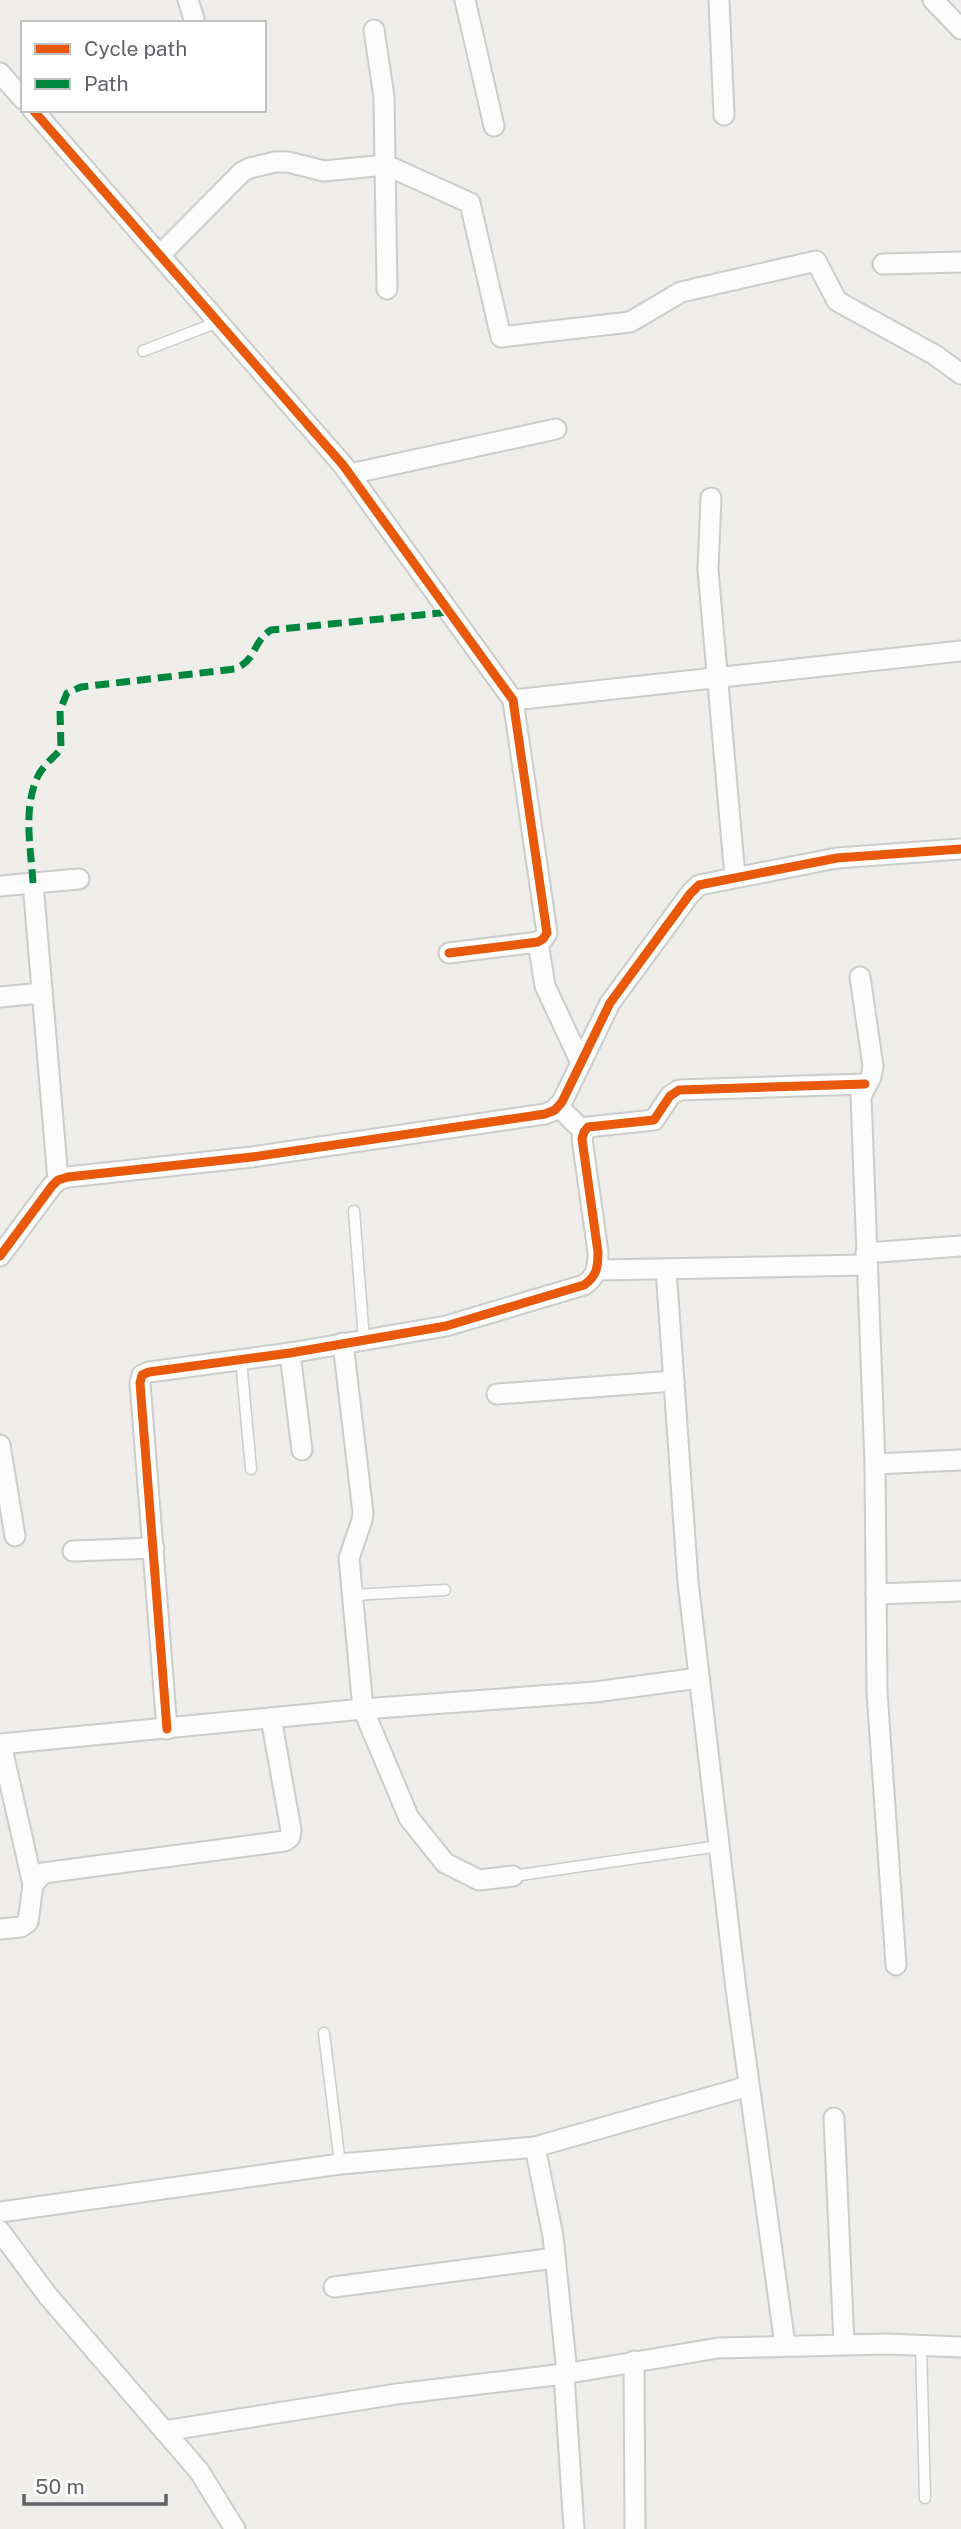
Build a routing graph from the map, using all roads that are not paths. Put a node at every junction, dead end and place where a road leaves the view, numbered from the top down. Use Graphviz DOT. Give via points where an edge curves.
graph roads {
  1 [pos="465,0"];
  2 [pos="719,0"];
  3 [pos="933,0"];
  4 [pos="961,29"];
  5 [pos="374,30"];
  6 [pos="0,73"];
  7 [pos="21,97"];
  8 [pos="35,112"];
  9 [pos="724,115"];
  10 [pos="494,126"];
  11 [pos="386,165"];
  12 [pos="160,256"];
  13 [pos="961,262"];
  14 [pos="883,264"];
  15 [pos="387,289"];
  16 [pos="218,322"];
  17 [pos="143,351"];
  18 [pos="961,374"];
  19 [pos="556,429"];
  20 [pos="350,474"];
  21 [pos="711,498"];
  22 [pos="961,651"];
  23 [pos="718,678"];
  24 [pos="513,700"];
  25 [pos="961,849"];
  26 [pos="736,877"];
  27 [pos="79,880"];
  28 [pos="33,883"];
  29 [pos="0,886"];
  30 [pos="538,942"];
  31 [pos="449,953"];
  32 [pos="860,977"];
  33 [pos="43,993"];
  34 [pos="0,998"];
  35 [pos="581,1063"];
  36 [pos="865,1084"];
  37 [pos="558,1106"];
  38 [pos="584,1132"];
  39 [pos="58,1180"];
  40 [pos="354,1211"];
  41 [pos="961,1246"];
  42 [pos="0,1256"];
  43 [pos="866,1259"];
  44 [pos="666,1269"];
  45 [pos="598,1270"];
  46 [pos="364,1340"];
  47 [pos="343,1343"];
  48 [pos="290,1353"];
  49 [pos="241,1360"];
  50 [pos="674,1381"];
  51 [pos="497,1394"];
  52 [pos="0,1445"];
  53 [pos="302,1450"];
  54 [pos="961,1460"];
  55 [pos="875,1464"];
  56 [pos="251,1469"];
  57 [pos="15,1536"];
  58 [pos="154,1548"];
  59 [pos="73,1551"];
  60 [pos="445,1590"];
  61 [pos="961,1591"];
  62 [pos="876,1594"];
  63 [pos="352,1595"];
  64 [pos="699,1678"];
  65 [pos="363,1709"];
  66 [pos="271,1718"];
  67 [pos="167,1729"];
  68 [pos="1,1744"];
  69 [pos="719,1846"];
  70 [pos="513,1875"];
  71 [pos="33,1885"];
  72 [pos="0,1929"];
  73 [pos="896,1965"];
  74 [pos="324,2033"];
  75 [pos="749,2086"];
  76 [pos="835,2118"];
  77 [pos="535,2147"];
  78 [pos="340,2164"];
  79 [pos="0,2212"];
  80 [pos="0,2231"];
  81 [pos="555,2258"];
  82 [pos="334,2287"];
  83 [pos="844,2344"];
  84 [pos="785,2345"];
  85 [pos="921,2345"];
  86 [pos="961,2347"];
  87 [pos="634,2361"];
  88 [pos="565,2374"];
  89 [pos="164,2431"];
  90 [pos="925,2498"];
  91 [pos="235,2529"];
  92 [pos="574,2529"];
  93 [pos="635,2529"];
  1 -- 10 [label="street"];
  2 -- 9 [label="street"];
  3 -- 4 [label="street"];
  5 -- 11 [label="street" via="384,97"];
  6 -- 7 [label="street"];
  8 -- 12 [label="street"];
  11 -- 12 [label="street" via="324,171 288,162 250,168"];
  11 -- 15 [label="street"];
  11 -- 18 [label="street" via="470,203 501,337 630,322 681,292 816,261 837,301"];
  12 -- 16 [label="street"];
  13 -- 14 [label="street"];
  16 -- 17 [label="lane"];
  16 -- 20 [label="street"];
  19 -- 20 [label="street"];
  20 -- 24 [label="street"];
  21 -- 23 [label="street" via="708,570"];
  22 -- 23 [label="street"];
  23 -- 24 [label="street"];
  23 -- 26 [label="street"];
  24 -- 30 [label="street" via="547,933"];
  25 -- 26 [label="street" via="837,858"];
  26 -- 35 [label="street" via="699,885 690,894 610,1003"];
  27 -- 28 [label="street"];
  28 -- 29 [label="street"];
  28 -- 33 [label="street"];
  30 -- 31 [label="street"];
  30 -- 35 [label="street" via="545,986"];
  32 -- 36 [label="street" via="873,1066"];
  33 -- 34 [label="street"];
  33 -- 39 [label="street"];
  35 -- 37 [label="street"];
  36 -- 38 [label="street" via="679,1090 654,1120 588,1127"];
  36 -- 43 [label="street" via="861,1096"];
  37 -- 38 [label="street"];
  37 -- 39 [label="street" via="545,1114 519,1118"];
  38 -- 45 [label="street"];
  39 -- 42 [label="street"];
  40 -- 46 [label="lane"];
  41 -- 43 [label="street"];
  43 -- 44 [label="street"];
  43 -- 55 [label="street"];
  44 -- 45 [label="street"];
  44 -- 50 [label="street"];
  45 -- 46 [label="street" via="584,1285 446,1326"];
  46 -- 47 [label="street"];
  47 -- 48 [label="street"];
  47 -- 63 [label="street" via="363,1513 349,1552"];
  48 -- 49 [label="street"];
  48 -- 53 [label="street"];
  49 -- 56 [label="lane"];
  49 -- 58 [label="street" via="142,1375"];
  50 -- 51 [label="street"];
  50 -- 64 [label="street"];
  52 -- 57 [label="street"];
  54 -- 55 [label="street"];
  55 -- 62 [label="street"];
  58 -- 59 [label="street"];
  58 -- 67 [label="street"];
  60 -- 63 [label="lane"];
  61 -- 62 [label="street"];
  62 -- 73 [label="street" via="877,1692"];
  63 -- 65 [label="street"];
  64 -- 65 [label="street" via="595,1692"];
  64 -- 69 [label="street"];
  65 -- 66 [label="street"];
  65 -- 70 [label="street" via="409,1818 445,1863 479,1880"];
  66 -- 67 [label="street"];
  66 -- 71 [label="street" via="291,1830 285,1841 54,1870 43,1873"];
  67 -- 68 [label="street"];
  68 -- 71 [label="street"];
  69 -- 70 [label="lane"];
  69 -- 75 [label="street"];
  71 -- 72 [label="street" via="28,1922"];
  74 -- 78 [label="lane"];
  75 -- 77 [label="street"];
  75 -- 84 [label="street"];
  76 -- 83 [label="street"];
  77 -- 78 [label="street"];
  77 -- 81 [label="street"];
  78 -- 79 [label="street"];
  80 -- 89 [label="street" via="48,2296"];
  81 -- 82 [label="street"];
  81 -- 88 [label="street"];
  83 -- 84 [label="street"];
  83 -- 85 [label="street"];
  84 -- 87 [label="street" via="718,2348"];
  85 -- 86 [label="street"];
  85 -- 90 [label="lane"];
  87 -- 88 [label="street"];
  87 -- 93 [label="street"];
  88 -- 89 [label="street" via="397,2394"];
  88 -- 92 [label="street"];
  89 -- 91 [label="street" via="199,2471"];
}
